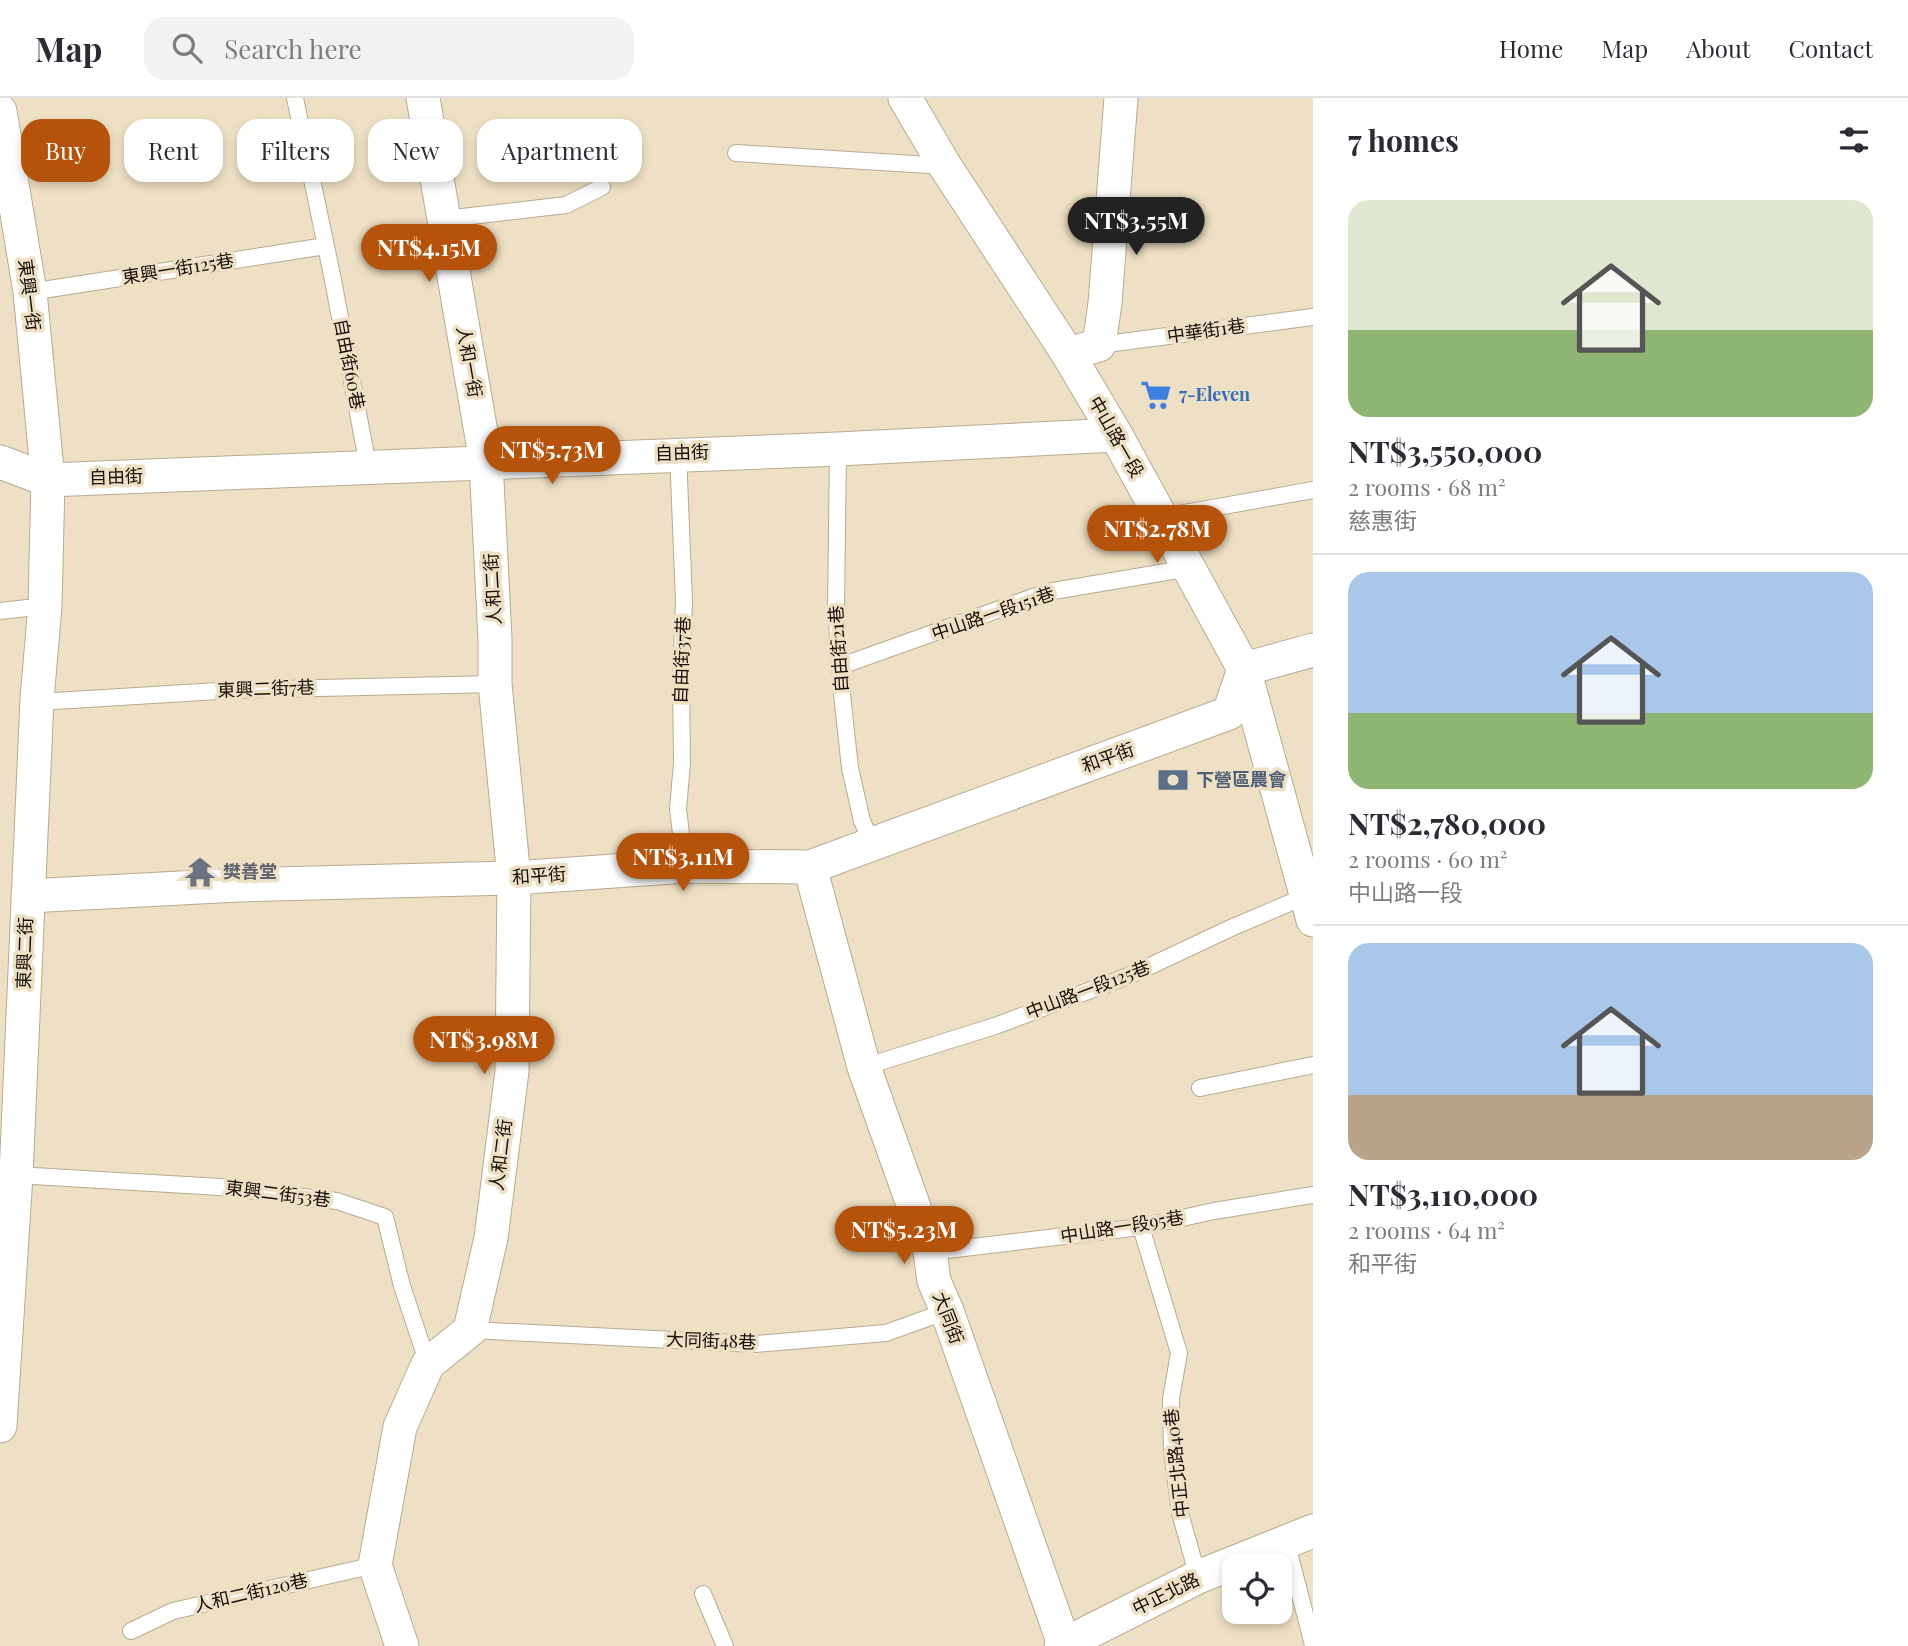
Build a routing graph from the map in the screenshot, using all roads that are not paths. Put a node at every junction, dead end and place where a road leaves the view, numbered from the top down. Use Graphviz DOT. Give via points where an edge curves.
graph roads {
  1 [pos="295,98"];
  2 [pos="423,98"];
  3 [pos="905,98"];
  4 [pos="1121,98"];
  5 [pos="0,111"];
  6 [pos="736,153"];
  7 [pos="945,166"];
  8 [pos="602,187"];
  9 [pos="445,219"];
  10 [pos="326,246"];
  11 [pos="30,292"];
  12 [pos="1313,317"];
  13 [pos="1083,350"];
  14 [pos="1116,435"];
  15 [pos="838,449"];
  16 [pos="678,453"];
  17 [pos="486,461"];
  18 [pos="0,462"];
  19 [pos="368,466"];
  20 [pos="48,480"];
  21 [pos="1313,490"];
  22 [pos="1162,517"];
  23 [pos="1190,568"];
  24 [pos="45,606"];
  25 [pos="0,611"];
  26 [pos="1313,650"];
  27 [pos="841,666"];
  28 [pos="1244,669"];
  29 [pos="495,684"];
  30 [pos="37,699"];
  31 [pos="873,845"];
  32 [pos="685,866"];
  33 [pos="810,867"];
  34 [pos="514,878"];
  35 [pos="28,896"];
  36 [pos="1309,908"];
  37 [pos="1313,1065"];
  38 [pos="864,1067"];
  39 [pos="1200,1088"];
  40 [pos="10,1186"];
  41 [pos="1313,1195"];
  42 [pos="1141,1227"];
  43 [pos="930,1252"];
  44 [pos="947,1311"];
  45 [pos="470,1330"];
  46 [pos="428,1364"];
  47 [pos="1,1390"];
  48 [pos="0,1426"];
  49 [pos="1300,1536"];
  50 [pos="375,1565"];
  51 [pos="1198,1577"];
  52 [pos="704,1594"];
  53 [pos="131,1631"];
  54 [pos="1062,1645"];
  55 [pos="1313,1645"];
  56 [pos="402,1646"];
  57 [pos="726,1646"];
  1 -- 10 [label="lane, 自由街60巷"];
  2 -- 9 [label="street, 人和一街"];
  3 -- 7 [label="street, 中山路一段"];
  4 -- 13 [label="street" via="1105,303"];
  5 -- 11 [label="street, 東興一街"];
  6 -- 7 [label="lane"];
  7 -- 13 [label="street, 中山路一段"];
  8 -- 9 [label="lane" via="566,205"];
  9 -- 17 [label="street, 人和一街"];
  10 -- 11 [label="lane, 東興一街125巷"];
  10 -- 19 [label="lane, 自由街60巷"];
  11 -- 20 [label="street, 東興一街"];
  12 -- 13 [label="lane, 中華街1巷"];
  13 -- 14 [label="street, 中山路一段"];
  14 -- 15 [label="street, 自由街"];
  14 -- 22 [label="street, 中山路一段"];
  15 -- 16 [label="street, 自由街"];
  15 -- 27 [label="lane, 自由街21巷" via="836,609"];
  16 -- 17 [label="street, 自由街"];
  16 -- 32 [label="lane, 自由街37巷" via="684,601 678,809"];
  17 -- 19 [label="street, 自由街"];
  17 -- 29 [label="street, 人和二街"];
  18 -- 20 [label="street, 自由街"];
  19 -- 20 [label="street, 自由街"];
  20 -- 24 [label="street, 東興二街"];
  21 -- 22 [label="lane"];
  22 -- 23 [label="street, 中山路一段"];
  23 -- 27 [label="lane, 中山路一段151巷" via="1047,592"];
  23 -- 28 [label="street, 中山路一段"];
  24 -- 25 [label="lane"];
  24 -- 30 [label="street, 東興二街"];
  26 -- 28 [label="street"];
  27 -- 31 [label="lane, 自由街21巷" via="850,768 862,821"];
  28 -- 31 [label="street, 和平街" via="1229,713"];
  28 -- 36 [label="street, 中山路一段"];
  29 -- 30 [label="lane, 東興二街7巷"];
  29 -- 34 [label="street, 人和二街"];
  30 -- 35 [label="street, 東興二街"];
  31 -- 33 [label="street, 和平街"];
  32 -- 33 [label="street, 和平街"];
  32 -- 34 [label="street, 和平街"];
  33 -- 38 [label="street, 大同街"];
  34 -- 35 [label="street, 和平街"];
  34 -- 45 [label="street, 人和二街" via="512,1071 491,1238"];
  35 -- 40 [label="street, 東興二街"];
  36 -- 38 [label="lane, 中山路一段125巷" via="1233,927 1130,975 995,1026"];
  37 -- 39 [label="lane"];
  38 -- 43 [label="street, 大同街"];
  40 -- 46 [label="lane, 東興二街53巷" via="220,1187 337,1201 385,1217"];
  40 -- 47 [label="street, 東興二街"];
  41 -- 42 [label="lane, 中山路一段95巷"];
  42 -- 43 [label="lane, 中山路一段95巷"];
  42 -- 51 [label="lane, 中正北路40巷" via="1179,1353 1171,1399 1172,1452 1180,1513"];
  43 -- 44 [label="street, 大同街" via="934,1281"];
  44 -- 45 [label="lane, 大同街48巷" via="886,1333 755,1344"];
  44 -- 54 [label="street, 大同街"];
  45 -- 46 [label="street"];
  46 -- 50 [label="street" via="400,1427"];
  47 -- 48 [label="street, 東興二街"];
  49 -- 51 [label="street, 中正北路"];
  49 -- 55 [label="lane"];
  50 -- 53 [label="lane, 人和二街120巷" via="173,1611"];
  50 -- 56 [label="street"];
  51 -- 54 [label="street, 中正北路"];
  52 -- 57 [label="lane"];
}
